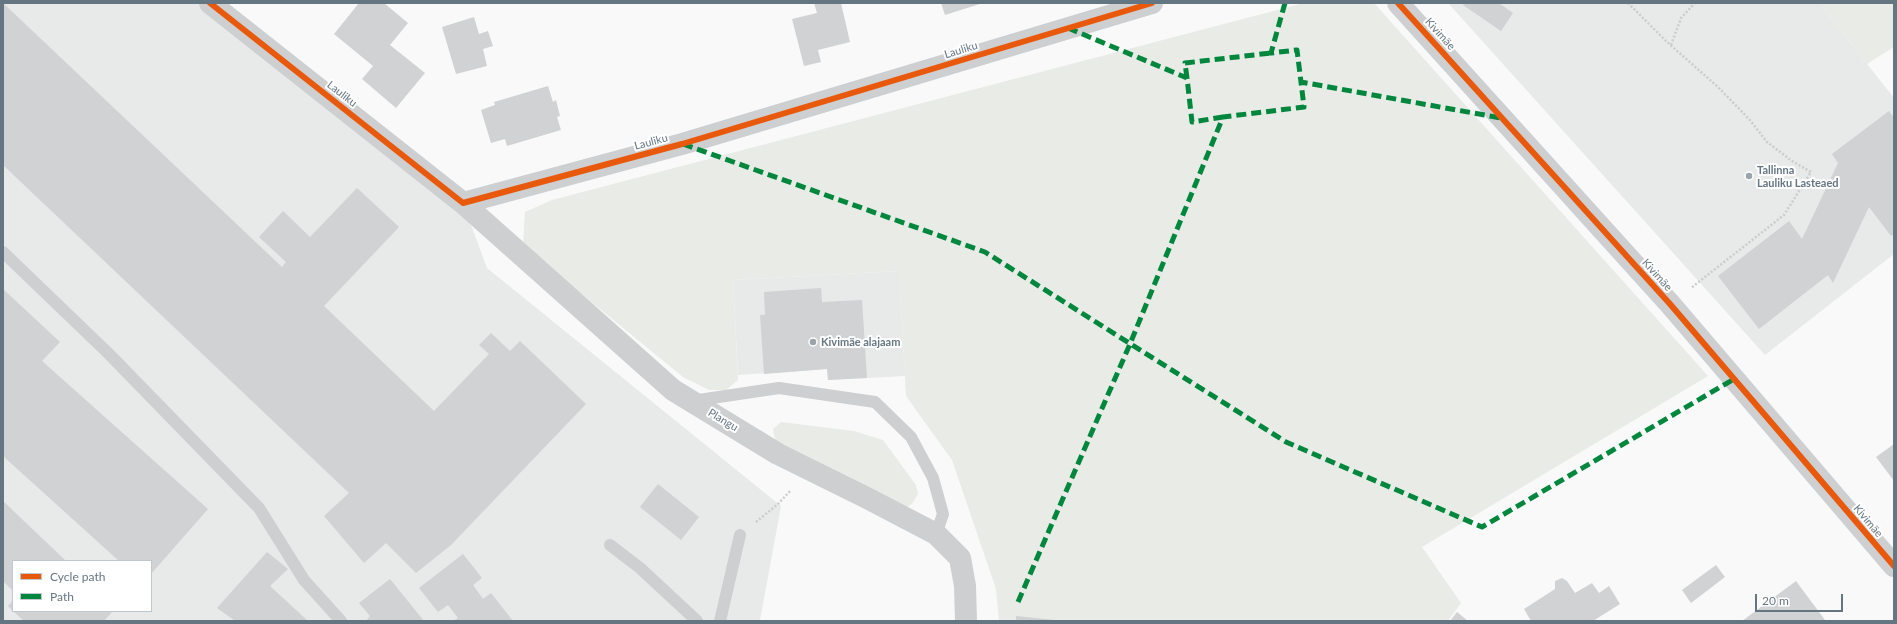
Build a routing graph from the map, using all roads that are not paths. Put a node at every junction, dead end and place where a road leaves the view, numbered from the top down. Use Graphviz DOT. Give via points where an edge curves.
graph roads {
  1 [pos="210,3"];
  2 [pos="1152,3"];
  3 [pos="1398,3"];
  4 [pos="463,203"];
  5 [pos="3,252"];
  6 [pos="690,401"];
  7 [pos="936,534"];
  8 [pos="740,535"];
  9 [pos="610,545"];
  10 [pos="1894,566"];
  11 [pos="341,621"];
  12 [pos="697,621"];
  13 [pos="720,621"];
  14 [pos="966,621"];
  1 -- 4 [label="street, Lauliku"];
  2 -- 4 [label="street, Lauliku" via="690,142"];
  3 -- 10 [label="street, Kivimäe" via="1670,304"];
  4 -- 6 [label="street, Plangu" via="673,390"];
  5 -- 11 [label="lane" via="109,354 259,508 304,580"];
  6 -- 7 [label="street, Plangu" via="778,454"];
  6 -- 7 [label="lane" via="779,388 875,402 911,437 933,478 943,514"];
  7 -- 14 [label="street, Plangu" via="960,558 965,586"];
  8 -- 13 [label="lane"];
  9 -- 12 [label="lane" via="640,568"];
}
